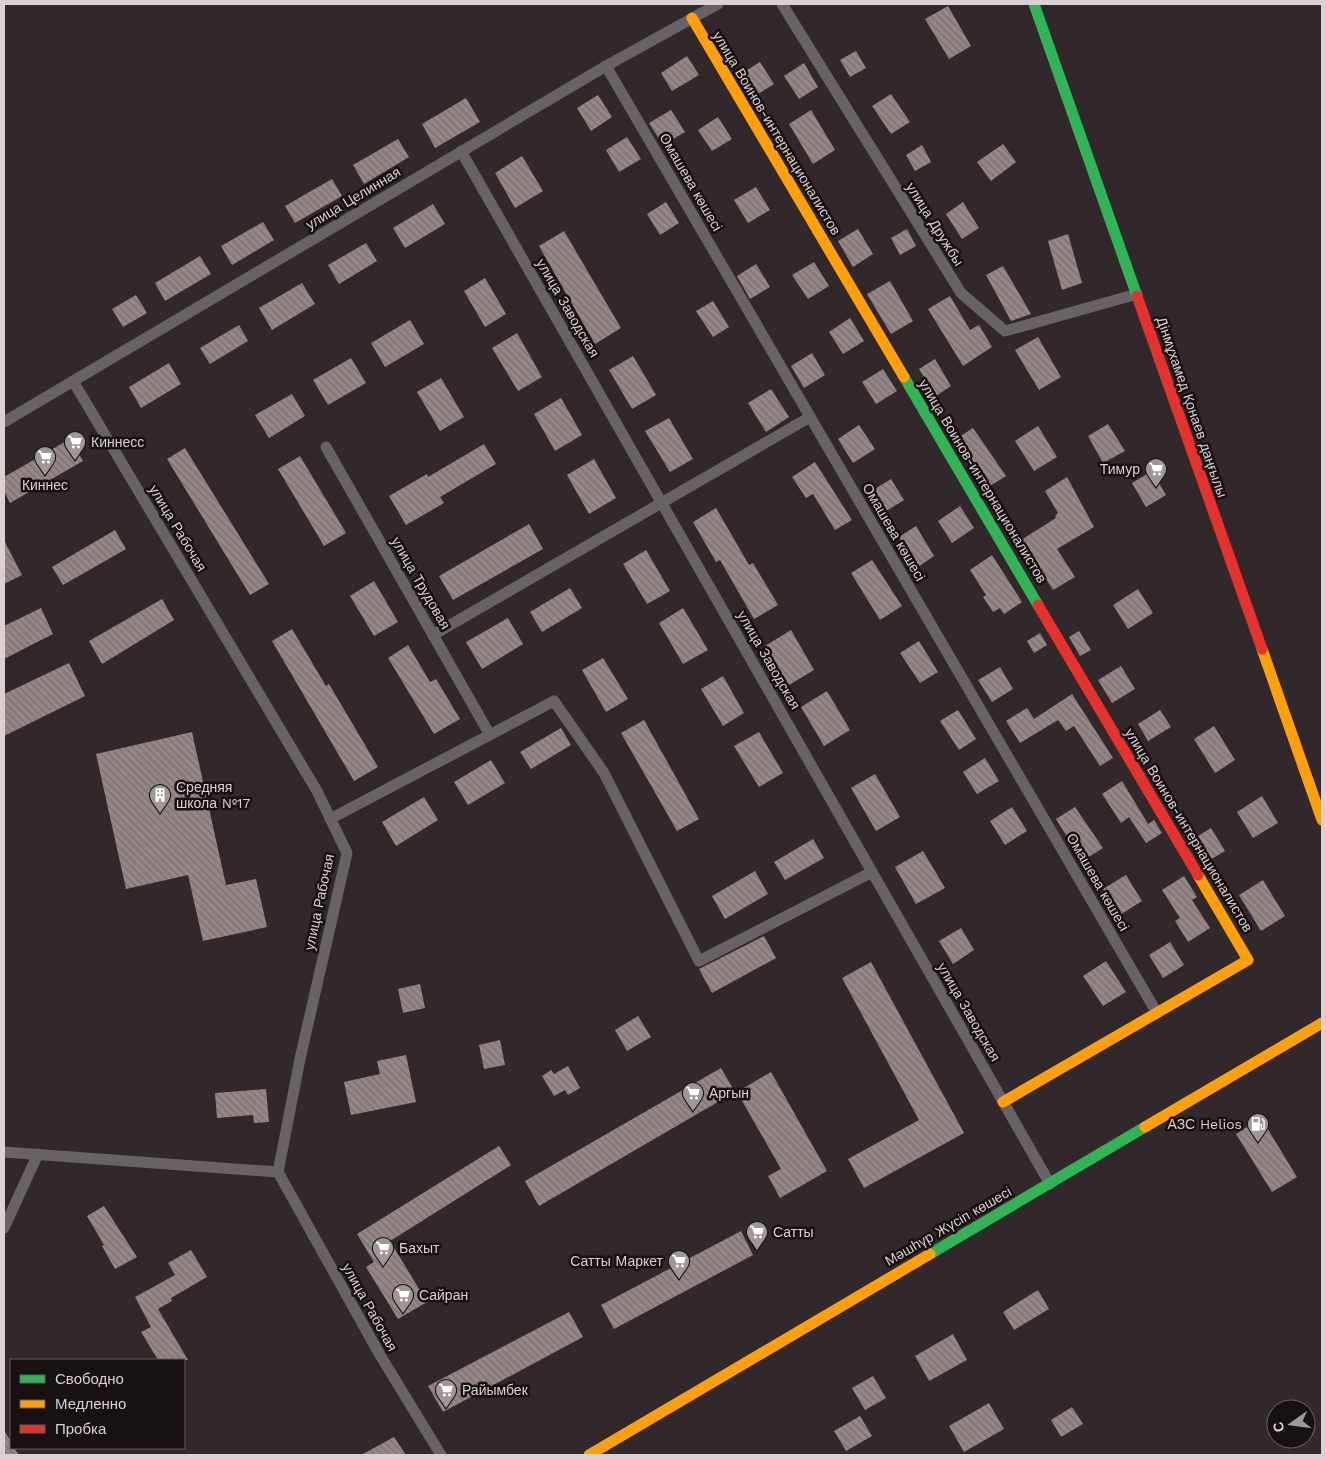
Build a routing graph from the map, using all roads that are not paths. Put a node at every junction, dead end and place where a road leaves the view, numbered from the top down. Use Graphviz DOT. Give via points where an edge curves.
graph roads {
  1 [pos="718,4"];
  2 [pos="782,4"];
  3 [pos="1034,4"];
  4 [pos="692,18"];
  5 [pos="606,66"];
  6 [pos="461,151"];
  7 [pos="1136,294"];
  8 [pos="73,381"];
  9 [pos="810,417"];
  10 [pos="4,422"];
  11 [pos="326,447"];
  12 [pos="661,501"];
  13 [pos="433,635"];
  14 [pos="490,735"];
  15 [pos="330,819"];
  16 [pos="1322,820"];
  17 [pos="872,872"];
  18 [pos="1157,1013"];
  19 [pos="1322,1023"];
  20 [pos="1003,1102"];
  21 [pos="4,1152"];
  22 [pos="38,1154"];
  23 [pos="278,1172"];
  24 [pos="1050,1184"];
  25 [pos="4,1228"];
  26 [pos="441,1455"];
  27 [pos="589,1455"];
  1 -- 4 [label="street, улица Целинная"];
  2 -- 7 [label="street, улица Дружбы" via="961,293 1005,332"];
  3 -- 7 [label="street, Дінмұхамед Қонаев даңғылы"];
  4 -- 5 [label="street, улица Целинная"];
  4 -- 18 [label="street, улица Воинов-интернационалистов" via="1248,960"];
  5 -- 6 [label="street, улица Целинная"];
  5 -- 9 [label="street, Омашева көшесі"];
  6 -- 8 [label="street, улица Целинная"];
  6 -- 12 [label="street, улица Заводская"];
  7 -- 16 [label="street, Дінмұхамед Қонаев даңғылы"];
  8 -- 10 [label="street, улица Целинная"];
  8 -- 15 [label="street, улица Рабочая" via="317,791"];
  9 -- 12 [label="street"];
  9 -- 18 [label="street, Омашева көшесі"];
  11 -- 13 [label="street, улица Трудовая"];
  12 -- 13 [label="street"];
  12 -- 17 [label="street, улица Заводская"];
  13 -- 14 [label="street, улица Трудовая"];
  14 -- 15 [label="street"];
  14 -- 17 [label="street" via="554,701 604,774 700,961"];
  15 -- 23 [label="street, улица Рабочая" via="347,853"];
  17 -- 20 [label="street, улица Заводская"];
  18 -- 20 [label="street"];
  19 -- 24 [label="street, Мәшһүр Жүсіп көшесі"];
  20 -- 24 [label="street, улица Заводская"];
  21 -- 22 [label="street"];
  22 -- 23 [label="street"];
  22 -- 25 [label="street"];
  23 -- 26 [label="street, улица Рабочая" via="380,1355"];
  24 -- 27 [label="street, Мәшһүр Жүсіп көшесі"];
}
